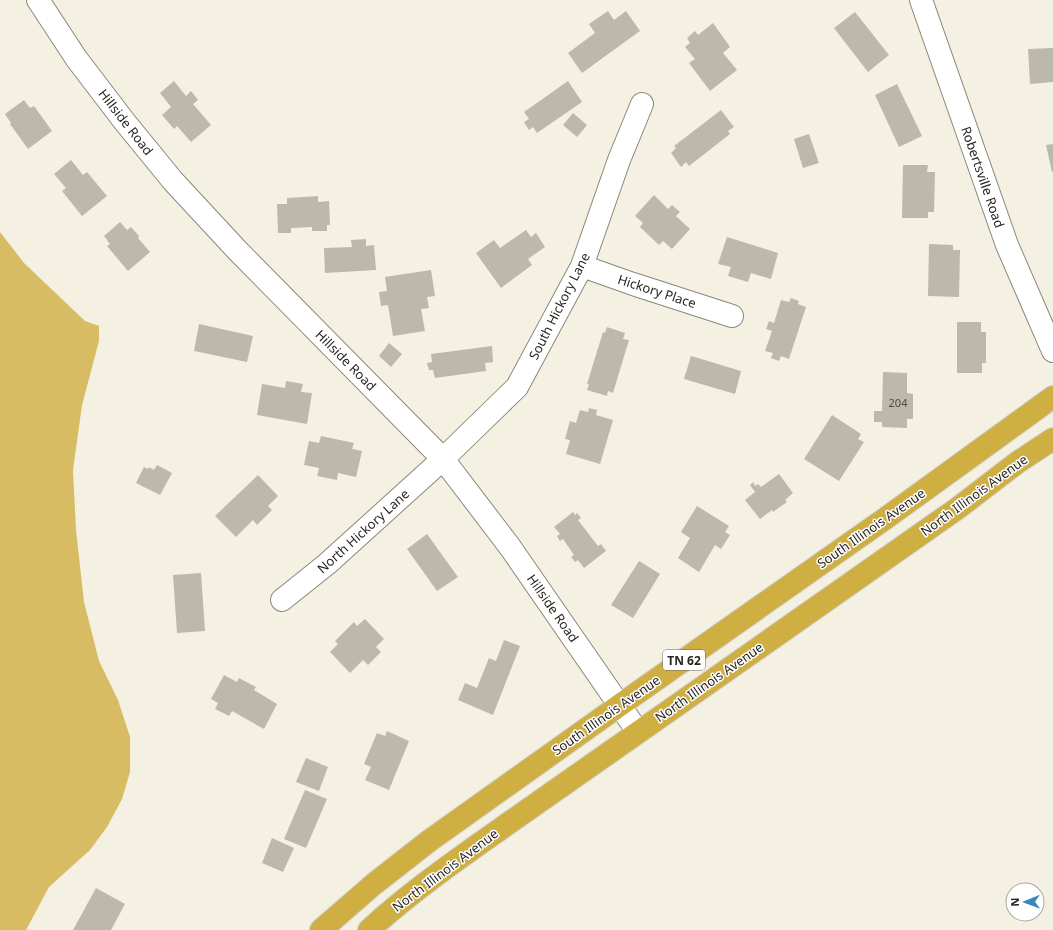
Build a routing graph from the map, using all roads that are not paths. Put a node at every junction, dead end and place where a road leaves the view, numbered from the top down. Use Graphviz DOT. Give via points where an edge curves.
graph roads {
  1 [pos="38,0"];
  2 [pos="921,0"];
  3 [pos="642,104"];
  4 [pos="582,266"];
  5 [pos="732,316"];
  6 [pos="1053,351"];
  7 [pos="1053,397"];
  8 [pos="1053,439"];
  9 [pos="443,459"];
  10 [pos="282,600"];
  11 [pos="620,705"];
  12 [pos="638,732"];
  13 [pos="321,930"];
  14 [pos="369,930"];
  1 -- 9 [label="street, Hillside Road" via="76,58 173,182"];
  2 -- 6 [label="street, Robertsville Road" via="1007,245"];
  3 -- 4 [label="street, South Hickory Lane" via="619,160"];
  4 -- 5 [label="street, Hickory Place"];
  4 -- 9 [label="street, South Hickory Lane" via="517,387"];
  7 -- 11 [label="highway, South Illinois Avenue / TN 62"];
  8 -- 12 [label="highway, North Illinois Avenue / TN 62"];
  9 -- 10 [label="street, North Hickory Lane" via="328,564"];
  9 -- 11 [label="street, Hillside Road" via="510,547"];
  11 -- 12 [label="street, Hillside Road"];
  11 -- 13 [label="highway, South Illinois Avenue / TN 62" via="429,840"];
  12 -- 14 [label="highway, North Illinois Avenue / TN 62" via="439,873"];
}
